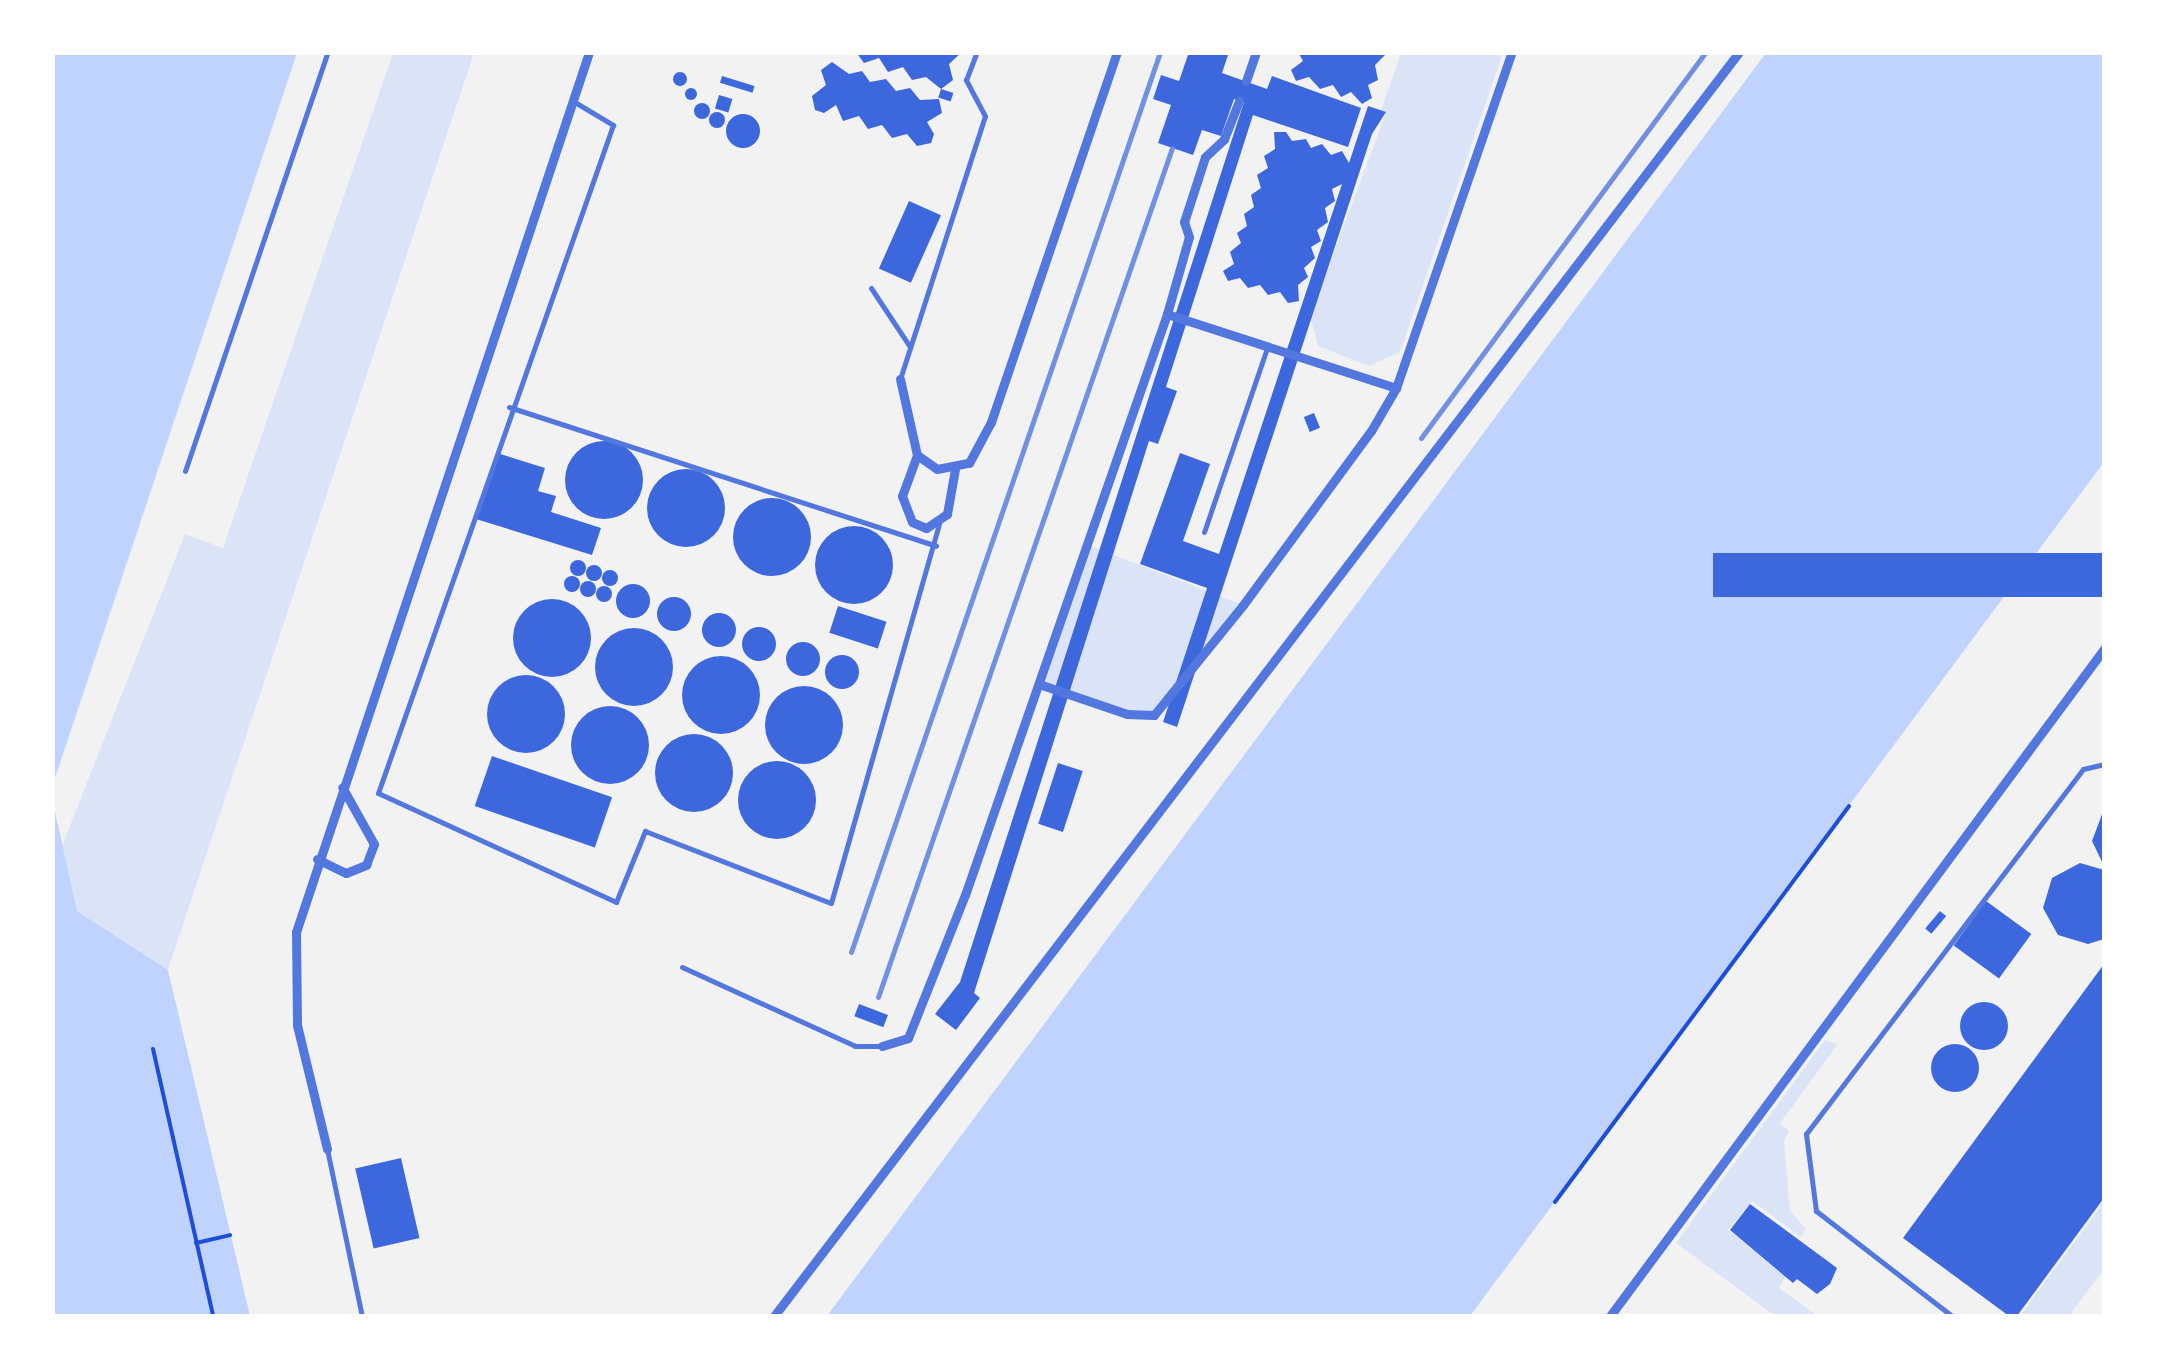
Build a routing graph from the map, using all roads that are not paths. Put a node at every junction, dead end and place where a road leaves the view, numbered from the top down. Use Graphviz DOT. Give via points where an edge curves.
graph roads {
  1 [pos="328,52"];
  2 [pos="588,52"];
  3 [pos="977,52"];
  4 [pos="1117,52"];
  5 [pos="1256,52"];
  6 [pos="1512,52"];
  7 [pos="1740,52"];
  8 [pos="1246,81"];
  9 [pos="1238,100"];
  10 [pos="573,101"];
  11 [pos="870,288"];
  12 [pos="1168,314"];
  13 [pos="910,347"];
  14 [pos="1266,348"];
  15 [pos="900,379"];
  16 [pos="1396,388"];
  17 [pos="508,406"];
  18 [pos="917,455"];
  19 [pos="955,469"];
  20 [pos="186,471"];
  21 [pos="938,524"];
  22 [pos="1204,532"];
  23 [pos="936,546"];
  24 [pos="2104,648"];
  25 [pos="1038,684"];
  26 [pos="2104,764"];
  27 [pos="342,787"];
  28 [pos="317,858"];
  29 [pos="682,967"];
  30 [pos="882,1046"];
  31 [pos="326,1149"];
  32 [pos="362,1316"];
  33 [pos="774,1316"];
  34 [pos="1610,1316"];
  35 [pos="1952,1316"];
  1 -- 20 [label="lane"];
  2 -- 10 [label="street"];
  3 -- 13 [label="lane" via="966,80 985,116"];
  4 -- 19 [label="street" via="992,422 969,464"];
  5 -- 8 [label="street"];
  6 -- 16 [label="street"];
  7 -- 33 [label="street"];
  9 -- 12 [label="street" via="1224,139 1205,157 1184,222 1189,237"];
  10 -- 17 [label="lane" via="612,125"];
  10 -- 27 [label="street"];
  11 -- 13 [label="lane"];
  12 -- 14 [label="street"];
  12 -- 25 [label="street"];
  13 -- 15 [label="lane"];
  14 -- 16 [label="street"];
  14 -- 22 [label="lane"];
  15 -- 18 [label="street"];
  16 -- 25 [label="street" via="1372,432 1154,714 1127,714"];
  17 -- 23 [label="lane"];
  17 -- 23 [label="lane" via="378,793 616,902 646,830 831,903"];
  18 -- 19 [label="street" via="937,469"];
  18 -- 21 [label="street" via="903,511 926,528"];
  19 -- 21 [label="street" via="947,514"];
  21 -- 23 [label="lane"];
  24 -- 34 [label="street"];
  25 -- 30 [label="street" via="908,1038"];
  26 -- 35 [label="lane" via="2083,769 1806,1134 1816,1211"];
  27 -- 28 [label="street"];
  27 -- 28 [label="street" via="374,844 366,865 346,873"];
  28 -- 31 [label="street" via="296,932 292,976"];
  29 -- 30 [label="lane" via="855,1046"];
  31 -- 32 [label="lane"];
}
